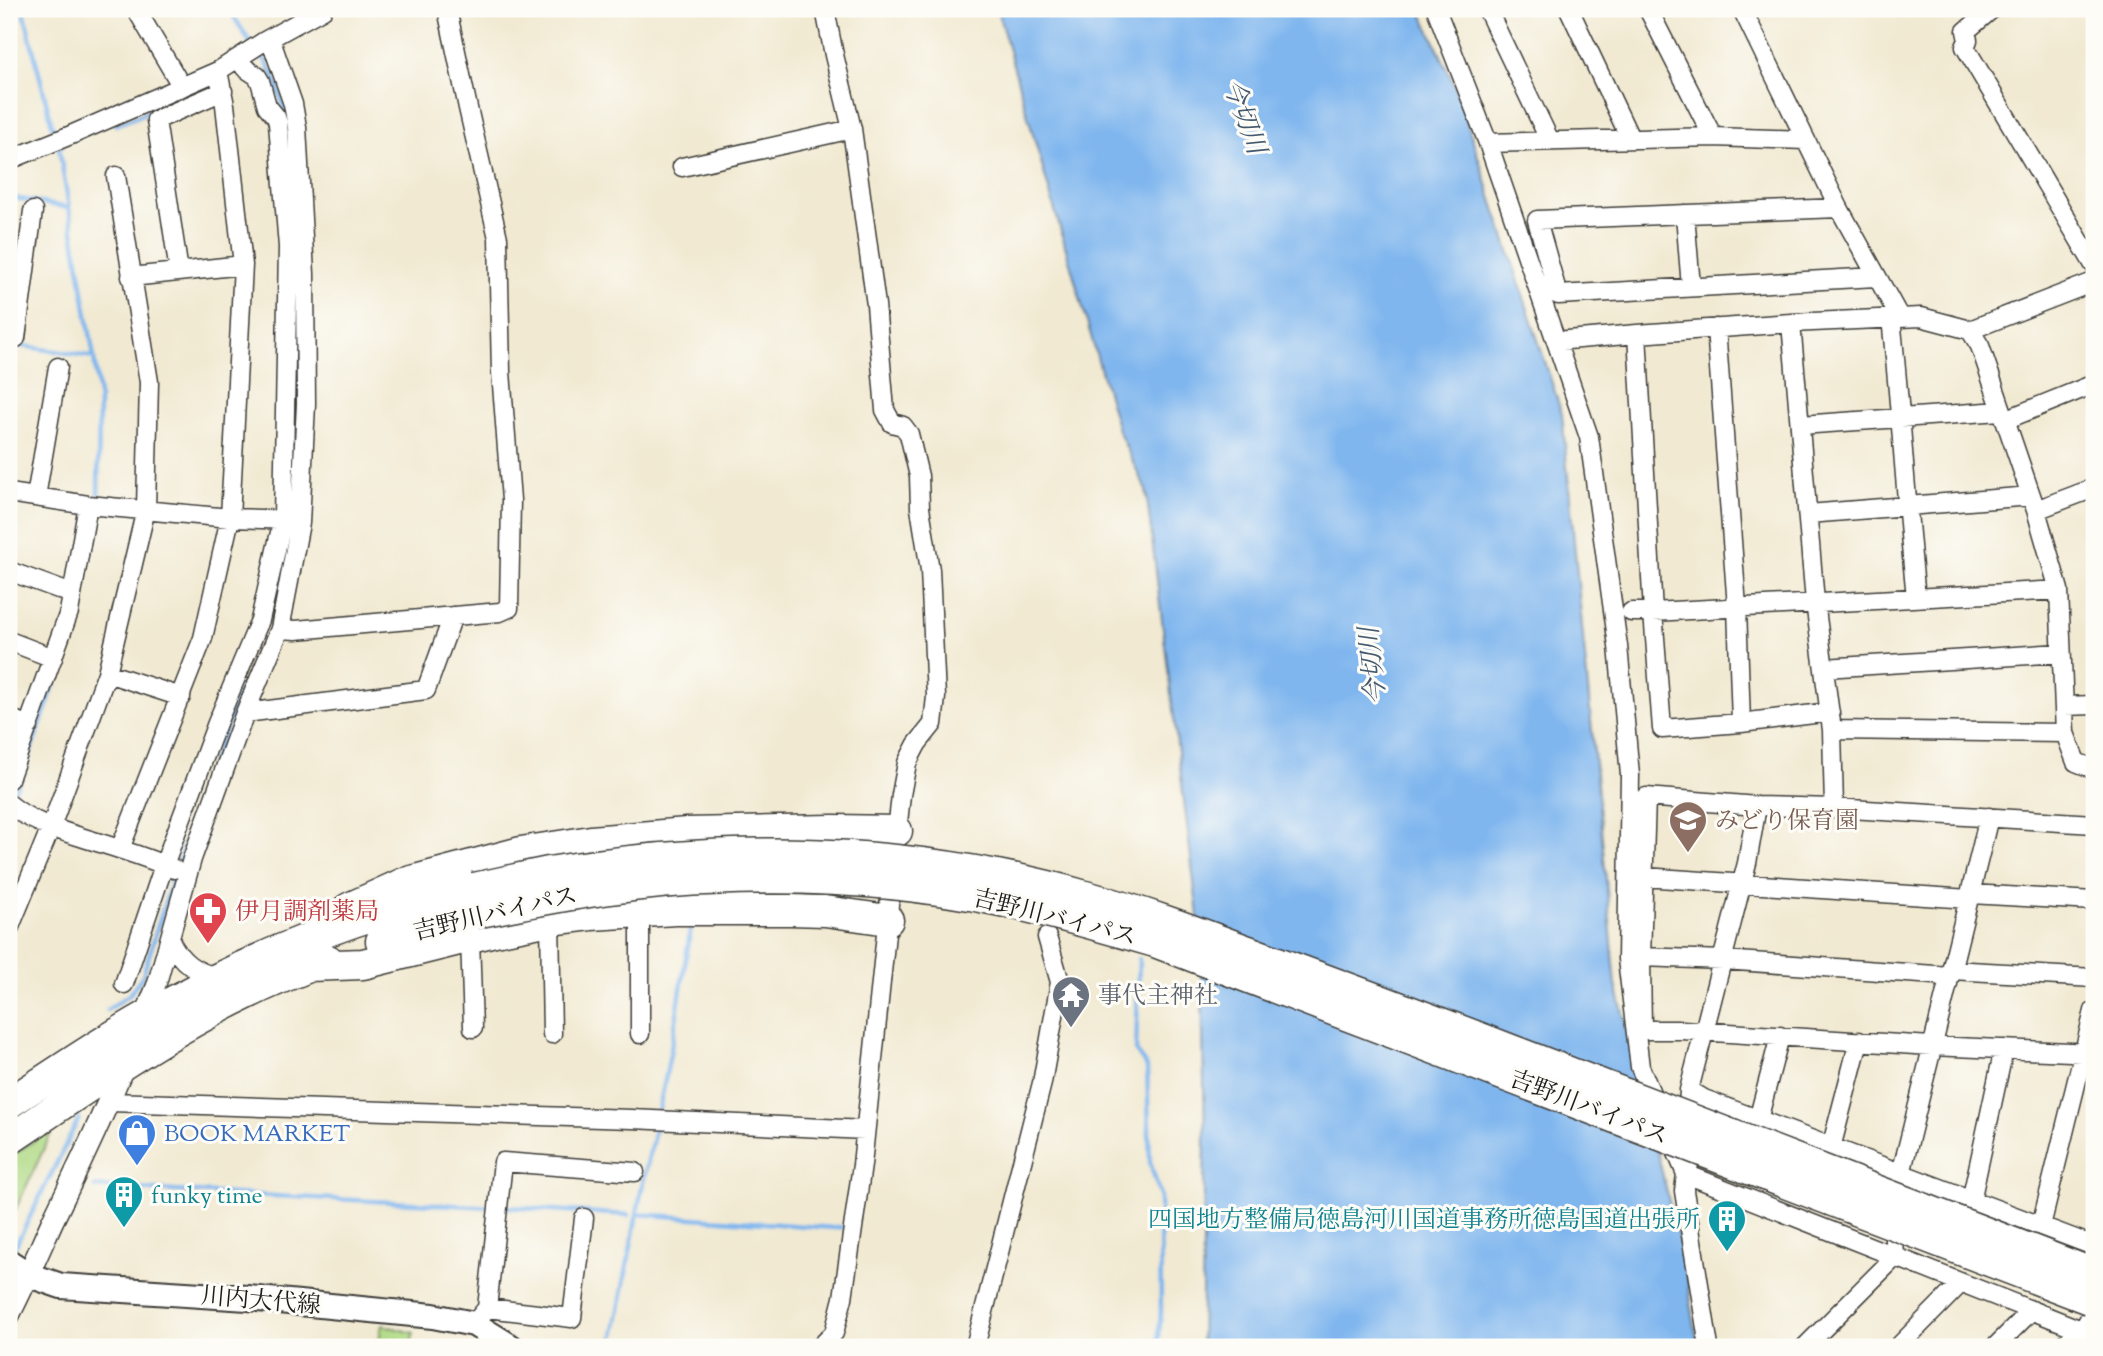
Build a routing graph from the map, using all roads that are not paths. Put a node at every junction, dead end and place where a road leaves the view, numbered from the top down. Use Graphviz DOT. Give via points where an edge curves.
graph roads {
  1 [pos="136,9"];
  2 [pos="323,9"];
  3 [pos="447,9"];
  4 [pos="825,9"];
  5 [pos="1436,9"];
  6 [pos="1487,9"];
  7 [pos="1569,9"];
  8 [pos="1648,9"];
  9 [pos="1742,9"];
  10 [pos="1984,11"];
  11 [pos="255,48"];
  12 [pos="218,71"];
  13 [pos="182,87"];
  14 [pos="223,91"];
  15 [pos="286,117"];
  16 [pos="852,129"];
  17 [pos="1713,137"];
  18 [pos="1630,138"];
  19 [pos="1805,140"];
  20 [pos="1550,141"];
  21 [pos="1488,143"];
  22 [pos="9,160"];
  23 [pos="682,167"];
  24 [pos="116,176"];
  25 [pos="1839,208"];
  26 [pos="33,211"];
  27 [pos="1685,214"];
  28 [pos="243,265"];
  29 [pos="2094,265"];
  30 [pos="179,272"];
  31 [pos="1876,277"];
  32 [pos="131,278"];
  33 [pos="1691,287"];
  34 [pos="2094,288"];
  35 [pos="1896,318"];
  36 [pos="1791,323"];
  37 [pos="1716,328"];
  38 [pos="1970,330"];
  39 [pos="1637,334"];
  40 [pos="9,337"];
  41 [pos="1556,341"];
  42 [pos="58,367"];
  43 [pos="2094,384"];
  44 [pos="2003,416"];
  45 [pos="1902,418"];
  46 [pos="1800,425"];
  47 [pos="2094,488"];
  48 [pos="9,493"];
  49 [pos="36,497"];
  50 [pos="2034,503"];
  51 [pos="94,506"];
  52 [pos="1906,506"];
  53 [pos="146,509"];
  54 [pos="1808,514"];
  55 [pos="230,518"];
  56 [pos="291,520"];
  57 [pos="9,570"];
  58 [pos="2059,590"];
  59 [pos="72,594"];
  60 [pos="1916,597"];
  61 [pos="1815,602"];
  62 [pos="1737,607"];
  63 [pos="1631,612"];
  64 [pos="1653,612"];
  65 [pos="453,616"];
  66 [pos="280,629"];
  67 [pos="9,641"];
  68 [pos="2061,653"];
  69 [pos="53,658"];
  70 [pos="1824,668"];
  71 [pos="107,673"];
  72 [pos="181,697"];
  73 [pos="2094,705"];
  74 [pos="2064,706"];
  75 [pos="1830,712"];
  76 [pos="246,713"];
  77 [pos="9,718"];
  78 [pos="1741,723"];
  79 [pos="29,726"];
  80 [pos="1832,730"];
  81 [pos="2066,733"];
  82 [pos="2094,769"];
  83 [pos="9,779"];
  84 [pos="11,806"];
  85 [pos="1757,806"];
  86 [pos="1834,808"];
  87 [pos="1989,817"];
  88 [pos="2094,824"];
  89 [pos="51,827"];
  90 [pos="812,830"];
  91 [pos="897,831"];
  92 [pos="120,849"];
  93 [pos="175,870"];
  94 [pos="1644,877"];
  95 [pos="1742,885"];
  96 [pos="1969,896"];
  97 [pos="2094,901"];
  98 [pos="809,911"];
  99 [pos="640,912"];
  100 [pos="473,913"];
  101 [pos="550,920"];
  102 [pos="888,920"];
  103 [pos="9,929"];
  104 [pos="313,936"];
  105 [pos="1047,937"];
  106 [pos="170,940"];
  107 [pos="1641,957"];
  108 [pos="1723,960"];
  109 [pos="1950,973"];
  110 [pos="220,978"];
  111 [pos="2094,978"];
  112 [pos="124,984"];
  113 [pos="2094,1011"];
  114 [pos="143,1018"];
  115 [pos="473,1028"];
  116 [pos="1705,1032"];
  117 [pos="552,1034"];
  118 [pos="640,1034"];
  119 [pos="1780,1036"];
  120 [pos="1859,1041"];
  121 [pos="1931,1046"];
  122 [pos="2004,1049"];
  123 [pos="2090,1053"];
  124 [pos="126,1062"];
  125 [pos="1689,1090"];
  126 [pos="110,1102"];
  127 [pos="9,1103"];
  128 [pos="1758,1120"];
  129 [pos="865,1130"];
  130 [pos="9,1140"];
  131 [pos="1831,1148"];
  132 [pos="635,1172"];
  133 [pos="1686,1174"];
  134 [pos="1900,1175"];
  135 [pos="1971,1201"];
  136 [pos="584,1218"];
  137 [pos="2041,1226"];
  138 [pos="2094,1246"];
  139 [pos="1895,1257"];
  140 [pos="16,1267"];
  141 [pos="2094,1274"];
  142 [pos="1961,1283"];
  143 [pos="2094,1301"];
  144 [pos="2032,1310"];
  145 [pos="2094,1310"];
  146 [pos="9,1315"];
  147 [pos="481,1316"];
  148 [pos="2089,1333"];
  149 [pos="511,1347"];
  150 [pos="820,1347"];
  151 [pos="975,1347"];
  152 [pos="1709,1347"];
  153 [pos="1805,1347"];
  154 [pos="1898,1347"];
  155 [pos="1995,1347"];
  156 [pos="2060,1347"];
  1 -- 13 [label="street"];
  2 -- 11 [label="street"];
  3 -- 65 [label="street" via="498,238 501,372 511,500 509,608"];
  4 -- 16 [label="street"];
  5 -- 21 [label="street"];
  6 -- 20 [label="street"];
  7 -- 18 [label="street"];
  8 -- 17 [label="street"];
  9 -- 19 [label="street"];
  10 -- 29 [label="street" via="1966,31 1965,47"];
  11 -- 12 [label="street"];
  11 -- 15 [label="street" via="293,104"];
  11 -- 15 [label="street" via="245,68 260,81 267,106"];
  12 -- 13 [label="street"];
  12 -- 14 [label="street"];
  13 -- 22 [label="street"];
  14 -- 28 [label="street"];
  14 -- 30 [label="street" via="156,120"];
  15 -- 56 [label="street" via="305,287 306,404"];
  16 -- 23 [label="street"];
  16 -- 91 [label="street" via="885,410 892,423 909,434 919,476 936,659 933,724 907,763"];
  17 -- 18 [label="street"];
  17 -- 19 [label="street"];
  18 -- 20 [label="street"];
  19 -- 25 [label="street"];
  20 -- 21 [label="street"];
  21 -- 41 [label="street"];
  24 -- 32 [label="street"];
  25 -- 27 [label="street"];
  25 -- 31 [label="street"];
  26 -- 40 [label="street" via="16,338"];
  27 -- 33 [label="street"];
  27 -- 33 [label="street" via="1537,220 1558,295"];
  28 -- 30 [label="street"];
  28 -- 55 [label="street"];
  30 -- 32 [label="street"];
  31 -- 33 [label="street"];
  31 -- 35 [label="street"];
  32 -- 53 [label="street" via="149,383"];
  34 -- 38 [label="street" via="2091,283"];
  35 -- 36 [label="street"];
  35 -- 38 [label="street" via="1921,317"];
  35 -- 45 [label="street"];
  36 -- 37 [label="street"];
  36 -- 46 [label="street"];
  37 -- 39 [label="street"];
  37 -- 62 [label="street"];
  38 -- 44 [label="street" via="1980,346"];
  39 -- 41 [label="street"];
  39 -- 64 [label="street"];
  41 -- 133 [label="street" via="1589,437 1618,646 1630,775 1627,959 1640,1067"];
  42 -- 49 [label="street"];
  43 -- 44 [label="street"];
  44 -- 45 [label="street"];
  44 -- 50 [label="street"];
  45 -- 46 [label="street"];
  45 -- 52 [label="street"];
  46 -- 54 [label="street"];
  47 -- 50 [label="street"];
  48 -- 49 [label="street"];
  49 -- 51 [label="street"];
  50 -- 52 [label="street"];
  50 -- 58 [label="street"];
  51 -- 53 [label="street"];
  51 -- 59 [label="street"];
  52 -- 54 [label="street"];
  52 -- 60 [label="street"];
  53 -- 55 [label="street"];
  53 -- 71 [label="street"];
  54 -- 61 [label="street"];
  55 -- 56 [label="street"];
  55 -- 72 [label="street" via="209,620"];
  56 -- 66 [label="street"];
  56 -- 93 [label="street" via="260,620 217,723"];
  57 -- 59 [label="street"];
  58 -- 60 [label="street"];
  58 -- 68 [label="street"];
  59 -- 69 [label="street"];
  60 -- 61 [label="street"];
  61 -- 62 [label="street"];
  61 -- 70 [label="street"];
  62 -- 64 [label="street"];
  62 -- 78 [label="street"];
  63 -- 64 [label="street"];
  64 -- 78 [label="street" via="1662,729"];
  65 -- 66 [label="street"];
  65 -- 76 [label="street" via="426,691"];
  66 -- 76 [label="street"];
  67 -- 69 [label="street"];
  68 -- 70 [label="street"];
  68 -- 74 [label="street"];
  69 -- 79 [label="street"];
  70 -- 75 [label="street"];
  71 -- 72 [label="street"];
  71 -- 89 [label="street"];
  72 -- 92 [label="street"];
  73 -- 74 [label="street"];
  74 -- 81 [label="street"];
  75 -- 78 [label="street"];
  75 -- 80 [label="street"];
  76 -- 93 [label="street"];
  77 -- 79 [label="street"];
  79 -- 83 [label="street"];
  80 -- 81 [label="street"];
  80 -- 86 [label="street"];
  81 -- 82 [label="street" via="2076,762"];
  84 -- 89 [label="street"];
  85 -- 86 [label="street"];
  85 -- 94 [label="street" via="1646,797"];
  85 -- 95 [label="street"];
  86 -- 87 [label="street"];
  87 -- 88 [label="street"];
  87 -- 96 [label="street"];
  89 -- 92 [label="street"];
  89 -- 103 [label="street"];
  90 -- 91 [label="highway"];
  90 -- 98 [label="street"];
  90 -- 104 [label="highway" via="687,833 521,852 404,883 349,908"];
  91 -- 102 [label="street"];
  92 -- 93 [label="street"];
  93 -- 106 [label="street"];
  93 -- 112 [label="street"];
  94 -- 95 [label="street"];
  94 -- 107 [label="street"];
  95 -- 96 [label="street"];
  95 -- 108 [label="street"];
  96 -- 97 [label="street"];
  96 -- 109 [label="street"];
  98 -- 99 [label="highway"];
  98 -- 102 [label="highway"];
  99 -- 101 [label="highway"];
  99 -- 118 [label="street"];
  100 -- 101 [label="highway"];
  100 -- 104 [label="highway, 吉野川バイパス" via="387,910"];
  100 -- 115 [label="street"];
  100 -- 124 [label="highway, 吉野川バイパス" via="412,930 244,993"];
  100 -- 141 [label="highway, 吉野川バイパス, bridge" via="546,873 710,854 844,856 927,864 1085,895 1403,1008"];
  100 -- 143 [label="highway, 吉野川バイパス, bridge" via="614,889 705,880 785,879 925,888 1077,919 1155,942"];
  101 -- 117 [label="street"];
  102 -- 129 [label="street"];
  104 -- 110 [label="highway, 吉野川バイパス"];
  105 -- 151 [label="street" via="1060,982 1009,1217"];
  106 -- 110 [label="street" via="192,967"];
  106 -- 114 [label="street"];
  107 -- 108 [label="street"];
  107 -- 116 [label="street" via="1642,1030"];
  108 -- 109 [label="street"];
  108 -- 116 [label="street"];
  109 -- 111 [label="street"];
  109 -- 121 [label="street"];
  110 -- 114 [label="highway, 吉野川バイパス"];
  113 -- 123 [label="street"];
  114 -- 124 [label="street"];
  114 -- 127 [label="highway, 吉野川バイパス"];
  116 -- 119 [label="street"];
  116 -- 125 [label="street"];
  119 -- 120 [label="street"];
  119 -- 128 [label="street"];
  120 -- 121 [label="street"];
  120 -- 131 [label="street"];
  121 -- 122 [label="street"];
  121 -- 134 [label="street"];
  122 -- 123 [label="street"];
  122 -- 135 [label="street"];
  123 -- 137 [label="street"];
  124 -- 126 [label="street"];
  124 -- 130 [label="highway, 吉野川バイパス"];
  125 -- 128 [label="street"];
  125 -- 133 [label="street" via="1690,1163"];
  126 -- 129 [label="street"];
  126 -- 140 [label="street" via="40,1248"];
  128 -- 131 [label="street"];
  129 -- 150 [label="street" via="843,1298 834,1332"];
  131 -- 134 [label="street"];
  132 -- 147 [label="street" via="503,1162"];
  133 -- 139 [label="street"];
  133 -- 152 [label="street" via="1684,1191"];
  134 -- 135 [label="street"];
  134 -- 139 [label="street"];
  135 -- 137 [label="street"];
  136 -- 147 [label="street" via="572,1318"];
  137 -- 138 [label="street"];
  139 -- 142 [label="street"];
  139 -- 153 [label="street"];
  140 -- 146 [label="street"];
  140 -- 147 [label="main road, 川内大代線" via="61,1286"];
  142 -- 144 [label="street"];
  142 -- 154 [label="street"];
  144 -- 148 [label="street"];
  144 -- 155 [label="street"];
  145 -- 148 [label="street"];
  147 -- 149 [label="main road, 川内大代線"];
  148 -- 156 [label="street"];
}
